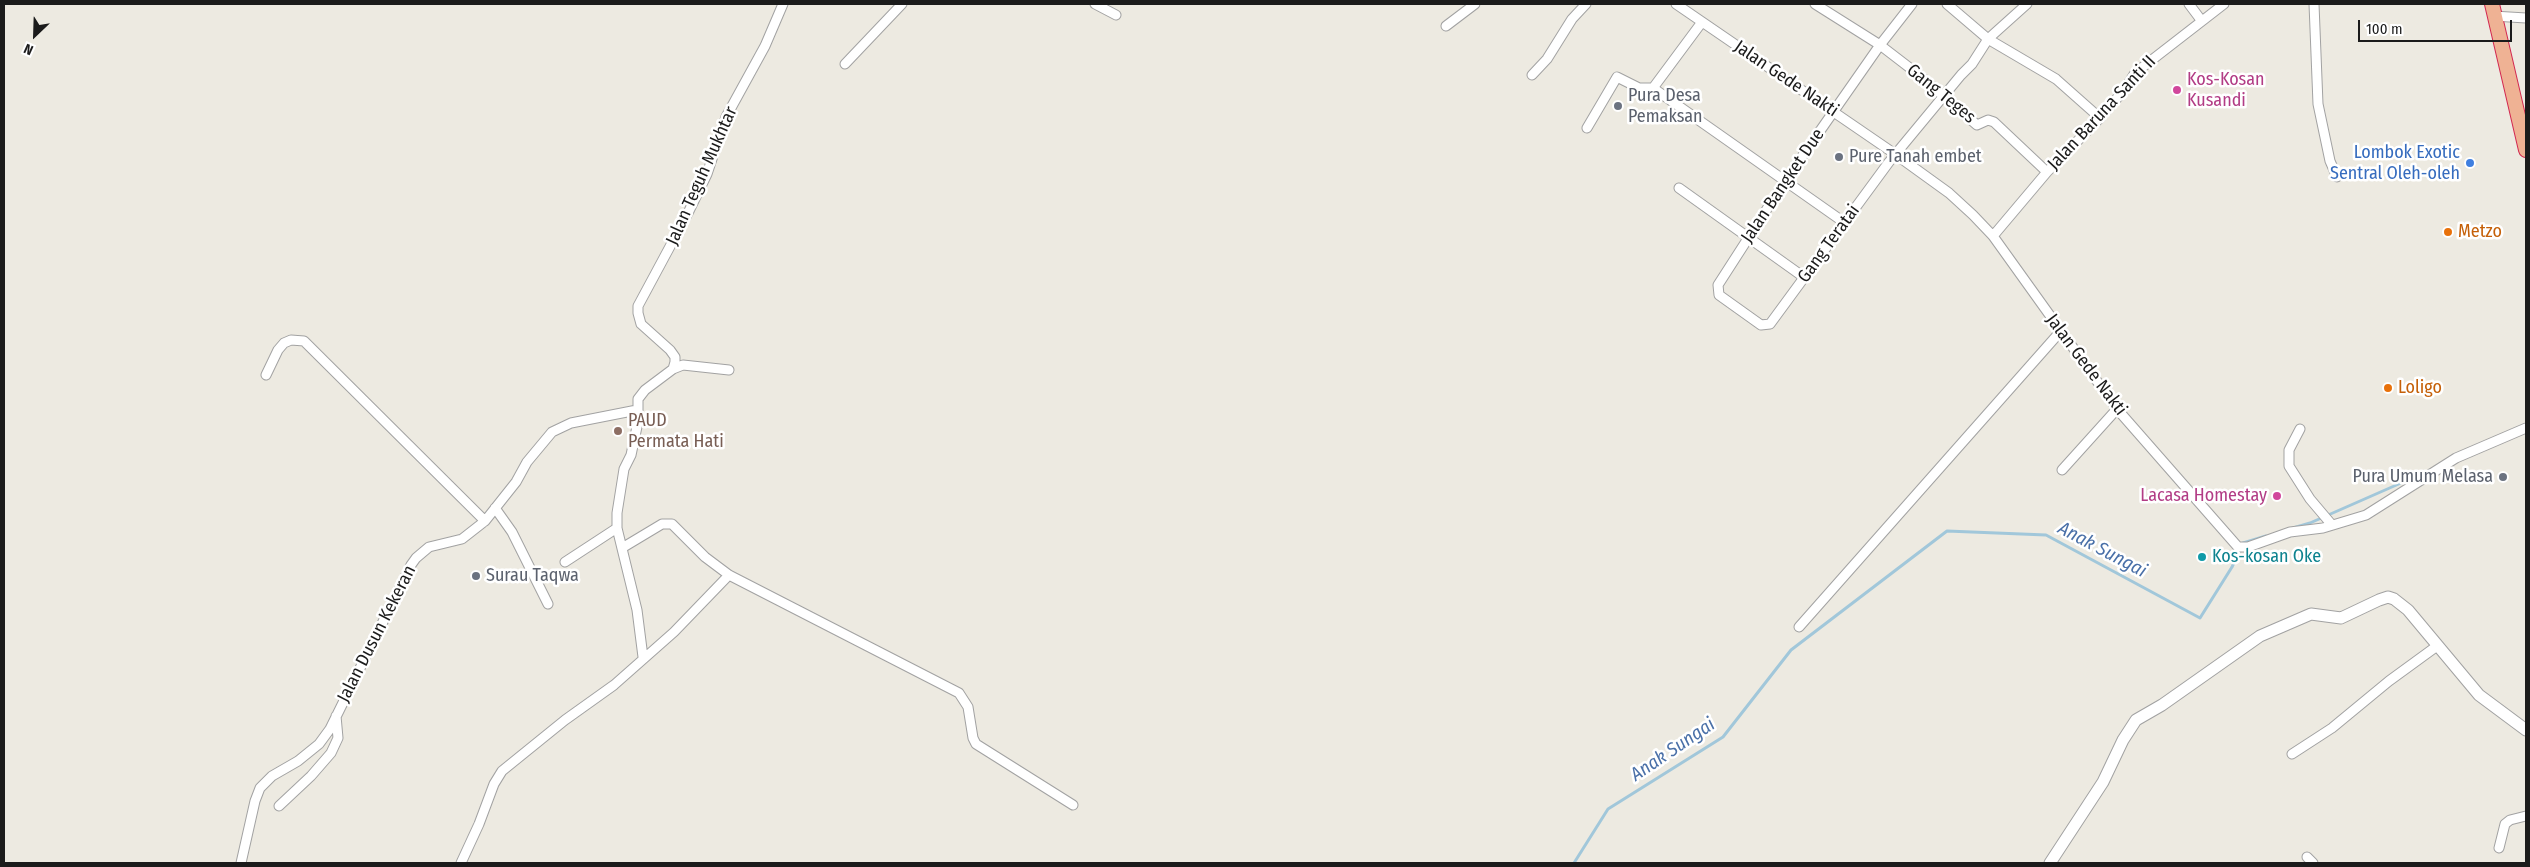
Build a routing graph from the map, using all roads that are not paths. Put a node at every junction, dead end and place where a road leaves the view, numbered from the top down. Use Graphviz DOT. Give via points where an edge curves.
graph roads {
  1 [pos="783,4"];
  2 [pos="902,4"];
  3 [pos="1095,4"];
  4 [pos="1475,4"];
  5 [pos="1586,4"];
  6 [pos="1814,4"];
  7 [pos="1912,4"];
  8 [pos="1947,4"];
  9 [pos="2027,4"];
  10 [pos="2189,4"];
  11 [pos="2224,4"];
  12 [pos="2314,4"];
  13 [pos="1682,5"];
  14 [pos="2493,10"];
  15 [pos="1116,16"];
  16 [pos="2526,18"];
  17 [pos="2202,20"];
  18 [pos="1702,22"];
  19 [pos="1446,26"];
  20 [pos="1988,39"];
  21 [pos="1880,46"];
  22 [pos="845,64"];
  23 [pos="1532,75"];
  24 [pos="1653,88"];
  25 [pos="1944,97"];
  26 [pos="1834,112"];
  27 [pos="2100,118"];
  28 [pos="1587,128"];
  29 [pos="2526,150"];
  30 [pos="1895,154"];
  31 [pos="2047,172"];
  32 [pos="2337,177"];
  33 [pos="1786,181"];
  34 [pos="1679,188"];
  35 [pos="1845,223"];
  36 [pos="1993,236"];
  37 [pos="1748,238"];
  38 [pos="1806,278"];
  39 [pos="1759,324"];
  40 [pos="2060,332"];
  41 [pos="673,369"];
  42 [pos="729,370"];
  43 [pos="266,375"];
  44 [pos="638,405"];
  45 [pos="2117,410"];
  46 [pos="2526,428"];
  47 [pos="2300,429"];
  48 [pos="2062,470"];
  49 [pos="496,508"];
  50 [pos="2328,519"];
  51 [pos="485,522"];
  52 [pos="617,528"];
  53 [pos="622,548"];
  54 [pos="565,562"];
  55 [pos="729,574"];
  56 [pos="548,604"];
  57 [pos="1800,627"];
  58 [pos="2437,646"];
  59 [pos="643,657"];
  60 [pos="336,716"];
  61 [pos="2526,730"];
  62 [pos="2292,754"];
  63 [pos="1073,805"];
  64 [pos="279,806"];
  65 [pos="2526,816"];
  66 [pos="2499,848"];
  67 [pos="241,863"];
  68 [pos="461,863"];
  69 [pos="2050,863"];
  1 -- 41 [label="street, Jalan Teguh Mukhtar" via="765,46 726,117 707,174 638,306 641,324 675,357"];
  2 -- 22 [label="street"];
  3 -- 15 [label="street"];
  4 -- 19 [label="street"];
  5 -- 23 [label="street"];
  6 -- 21 [label="street, Gang Teges"];
  7 -- 21 [label="street, Jalan Bangket Due"];
  8 -- 20 [label="street"];
  9 -- 20 [label="street, Gang Teratai"];
  10 -- 17 [label="street"];
  11 -- 17 [label="street, Jalan Baruna Santi II"];
  12 -- 32 [label="street" via="2318,104 2330,161"];
  13 -- 18 [label="street, Jalan Gede Nakti"];
  14 -- 16 [label="street"];
  14 -- 29 [label="highway"];
  17 -- 27 [label="street, Jalan Baruna Santi II" via="2146,63"];
  18 -- 24 [label="street"];
  18 -- 26 [label="street, Jalan Gede Nakti"];
  20 -- 25 [label="street, Gang Teratai"];
  20 -- 27 [label="street" via="2056,80"];
  21 -- 25 [label="street, Gang Teges"];
  21 -- 26 [label="street, Jalan Bangket Due"];
  24 -- 28 [label="street" via="1639,88 1617,77"];
  24 -- 33 [label="street"];
  25 -- 30 [label="street, Gang Teratai"];
  25 -- 31 [label="street, Gang Teges" via="1977,125 1988,120 1994,122"];
  26 -- 30 [label="street, Jalan Gede Nakti"];
  26 -- 33 [label="street, Jalan Bangket Due"];
  27 -- 31 [label="street, Jalan Baruna Santi II"];
  30 -- 35 [label="street, Gang Teratai"];
  30 -- 36 [label="street, Jalan Gede Nakti" via="1961,204"];
  31 -- 36 [label="street, Jalan Baruna Santi II"];
  33 -- 35 [label="street"];
  33 -- 37 [label="street, Jalan Bangket Due"];
  34 -- 37 [label="street"];
  35 -- 38 [label="street, Gang Teratai"];
  36 -- 40 [label="street, Jalan Gede Nakti"];
  37 -- 38 [label="street"];
  37 -- 39 [label="street, Jalan Bangket Due" via="1718,285 1719,295"];
  38 -- 39 [label="street, Gang Teratai" via="1770,324"];
  40 -- 45 [label="street, Jalan Gede Nakti"];
  40 -- 57 [label="street"];
  41 -- 42 [label="street" via="683,365"];
  41 -- 44 [label="street" via="646,390"];
  43 -- 51 [label="street" via="284,342 304,341"];
  44 -- 49 [label="street, Jalan Dusun Kekeran" via="571,423 552,432"];
  44 -- 52 [label="street" via="631,455 621,482"];
  45 -- 48 [label="street"];
  45 -- 50 [label="street, Jalan Gede Nakti" via="2240,547"];
  46 -- 50 [label="street, Jalan Gede Nakti" via="2456,458 2366,515"];
  47 -- 50 [label="street" via="2289,450 2289,466 2310,499"];
  49 -- 51 [label="street, Jalan Dusun Kekeran"];
  49 -- 56 [label="street" via="512,532"];
  51 -- 60 [label="street, Jalan Dusun Kekeran" via="462,539 429,547 411,565"];
  52 -- 53 [label="street"];
  52 -- 54 [label="street"];
  53 -- 55 [label="street" via="667,523 705,558"];
  53 -- 59 [label="street" via="637,610"];
  55 -- 59 [label="street" via="674,632"];
  55 -- 63 [label="street" via="959,693 968,707 976,744"];
  58 -- 61 [label="street" via="2479,695"];
  58 -- 62 [label="street" via="2332,728"];
  58 -- 69 [label="street" via="2408,610 2388,597 2341,618 2313,614 2272,629 2162,706 2136,720 2103,782"];
  59 -- 68 [label="street" via="614,685 502,771"];
  60 -- 64 [label="street" via="338,738 331,753 312,776"];
  60 -- 67 [label="street, Jalan Dusun Kekeran" via="320,744 272,776 260,788"];
  65 -- 66 [label="street" via="2505,824"];
}
